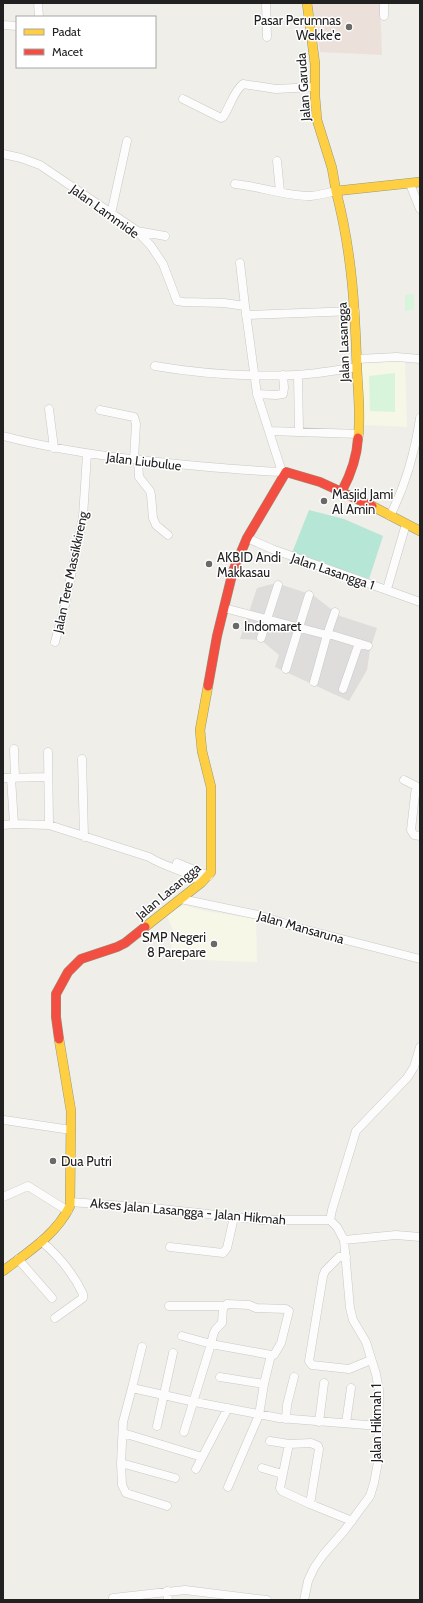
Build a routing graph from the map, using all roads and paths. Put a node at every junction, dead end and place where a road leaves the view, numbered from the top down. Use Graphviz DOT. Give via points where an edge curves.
graph roads {
  1 [pos="38,3"];
  2 [pos="266,3"];
  3 [pos="307,3"];
  4 [pos="384,3"];
  5 [pos="39,16"];
  6 [pos="384,16"];
  7 [pos="3,25"];
  8 [pos="16,26"];
  9 [pos="267,37"];
  10 [pos="316,87"];
  11 [pos="183,99"];
  12 [pos="127,142"];
  13 [pos="3,154"];
  14 [pos="277,161"];
  15 [pos="332,168"];
  16 [pos="420,182"];
  17 [pos="235,184"];
  18 [pos="410,184"];
  19 [pos="357,188"];
  20 [pos="280,191"];
  21 [pos="336,191"];
  22 [pos="420,209"];
  23 [pos="111,214"];
  24 [pos="136,230"];
  25 [pos="165,236"];
  26 [pos="240,263"];
  27 [pos="245,306"];
  28 [pos="355,311"];
  29 [pos="246,315"];
  30 [pos="420,359"];
  31 [pos="357,363"];
  32 [pos="155,366"];
  33 [pos="283,375"];
  34 [pos="298,375"];
  35 [pos="253,376"];
  36 [pos="257,394"];
  37 [pos="49,409"];
  38 [pos="100,410"];
  39 [pos="420,418"];
  40 [pos="269,431"];
  41 [pos="299,432"];
  42 [pos="359,434"];
  43 [pos="3,436"];
  44 [pos="54,448"];
  45 [pos="87,454"];
  46 [pos="136,460"];
  47 [pos="284,472"];
  48 [pos="342,491"];
  49 [pos="390,516"];
  50 [pos="406,524"];
  51 [pos="420,531"];
  52 [pos="168,535"];
  53 [pos="247,538"];
  54 [pos="278,585"];
  55 [pos="386,589"];
  56 [pos="309,595"];
  57 [pos="420,602"];
  58 [pos="224,608"];
  59 [pos="335,612"];
  60 [pos="268,619"];
  61 [pos="299,628"];
  62 [pos="326,635"];
  63 [pos="261,638"];
  64 [pos="55,642"];
  65 [pos="359,643"];
  66 [pos="368,646"];
  67 [pos="286,669"];
  68 [pos="314,682"];
  69 [pos="343,689"];
  70 [pos="14,749"];
  71 [pos="48,752"];
  72 [pos="82,759"];
  73 [pos="47,777"];
  74 [pos="10,778"];
  75 [pos="404,780"];
  76 [pos="14,824"];
  77 [pos="3,825"];
  78 [pos="49,825"];
  79 [pos="420,836"];
  80 [pos="84,837"];
  81 [pos="206,879"];
  82 [pos="181,899"];
  83 [pos="420,959"];
  84 [pos="420,1047"];
  85 [pos="4,1120"];
  86 [pos="71,1130"];
  87 [pos="3,1197"];
  88 [pos="69,1206"];
  89 [pos="234,1217"];
  90 [pos="330,1220"];
  91 [pos="420,1237"];
  92 [pos="41,1240"];
  93 [pos="344,1240"];
  94 [pos="170,1247"];
  95 [pos="346,1257"];
  96 [pos="18,1259"];
  97 [pos="3,1271"];
  98 [pos="52,1298"];
  99 [pos="169,1306"];
  100 [pos="224,1306"];
  101 [pos="56,1318"];
  102 [pos="182,1336"];
  103 [pos="211,1344"];
  104 [pos="142,1347"];
  105 [pos="173,1353"];
  106 [pos="271,1355"];
  107 [pos="371,1360"];
  108 [pos="220,1377"];
  109 [pos="294,1377"];
  110 [pos="324,1383"];
  111 [pos="264,1384"];
  112 [pos="132,1388"];
  113 [pos="350,1388"];
  114 [pos="164,1395"];
  115 [pos="195,1402"];
  116 [pos="228,1408"];
  117 [pos="259,1415"];
  118 [pos="286,1419"];
  119 [pos="320,1422"];
  120 [pos="346,1423"];
  121 [pos="157,1426"];
  122 [pos="379,1426"];
  123 [pos="184,1432"];
  124 [pos="123,1433"];
  125 [pos="270,1441"];
  126 [pos="289,1444"];
  127 [pos="202,1457"];
  128 [pos="121,1463"];
  129 [pos="262,1468"];
  130 [pos="196,1469"];
  131 [pos="282,1474"];
  132 [pos="175,1478"];
  133 [pos="228,1487"];
  134 [pos="310,1504"];
  135 [pos="167,1506"];
  136 [pos="352,1521"];
  137 [pos="167,1591"];
  138 [pos="141,1597"];
  139 [pos="113,1600"];
  140 [pos="168,1600"];
  141 [pos="267,1600"];
  142 [pos="304,1600"];
  1 -- 5 [label="street"];
  2 -- 9 [label="street"];
  3 -- 10 [label="main road, Jalan Garuda" via="315,58"];
  4 -- 6 [label="street"];
  7 -- 8 [label="street"];
  10 -- 11 [label="street" via="276,89 243,84 226,114 221,118"];
  10 -- 15 [label="main road, Jalan Garuda" via="317,120"];
  12 -- 23 [label="street"];
  13 -- 23 [label="street, Jalan Lammide" via="40,165"];
  14 -- 20 [label="street"];
  15 -- 19 [label="main road"];
  15 -- 21 [label="main road, Jalan Garuda"];
  16 -- 18 [label="main road"];
  17 -- 20 [label="street"];
  18 -- 19 [label="main road"];
  18 -- 22 [label="street"];
  19 -- 21 [label="main road"];
  20 -- 21 [label="street" via="311,196"];
  21 -- 28 [label="main road, Jalan Lasangga" via="346,234"];
  23 -- 24 [label="street, Jalan Lammide"];
  24 -- 25 [label="street"];
  24 -- 27 [label="street, Jalan Lammide" via="163,264 177,301"];
  26 -- 27 [label="street"];
  27 -- 29 [label="street"];
  28 -- 29 [label="street"];
  28 -- 31 [label="main road, Jalan Lasangga"];
  29 -- 35 [label="street"];
  30 -- 31 [label="street" via="397,357"];
  31 -- 34 [label="street"];
  31 -- 42 [label="main road, Jalan Lasangga"];
  32 -- 35 [label="street"];
  33 -- 34 [label="street"];
  33 -- 35 [label="street"];
  33 -- 36 [label="street" via="283,394"];
  34 -- 41 [label="street"];
  35 -- 36 [label="street"];
  36 -- 40 [label="street"];
  37 -- 44 [label="street"];
  38 -- 46 [label="street" via="134,416"];
  39 -- 49 [label="street" via="406,475"];
  40 -- 41 [label="street"];
  40 -- 47 [label="street"];
  41 -- 42 [label="street"];
  42 -- 48 [label="main road, Jalan Lasangga" via="355,463"];
  43 -- 44 [label="street, Jalan Liubulue"];
  44 -- 45 [label="street, Jalan Liubulue"];
  45 -- 46 [label="street, Jalan Liubulue"];
  45 -- 64 [label="street, Jalan Tere Massikkireng" via="83,517 67,598"];
  46 -- 47 [label="street, Jalan Liubulue" via="184,466"];
  46 -- 52 [label="street" via="139,478 150,491 153,518 156,525"];
  47 -- 48 [label="main road"];
  47 -- 53 [label="main road, Jalan Lasangga"];
  48 -- 49 [label="main road"];
  49 -- 50 [label="main road"];
  50 -- 51 [label="main road"];
  50 -- 55 [label="street"];
  53 -- 55 [label="street, Jalan Lasangga 1"];
  53 -- 58 [label="main road, Jalan Lasangga" via="233,571"];
  54 -- 60 [label="street"];
  55 -- 57 [label="street, Jalan Lasangga 1"];
  56 -- 61 [label="street"];
  58 -- 60 [label="street"];
  58 -- 81 [label="main road, Jalan Lasangga" via="207,684 200,730 201,746 212,793 212,867"];
  59 -- 62 [label="street"];
  60 -- 61 [label="street"];
  60 -- 63 [label="street"];
  61 -- 62 [label="street"];
  61 -- 67 [label="street"];
  62 -- 65 [label="street"];
  62 -- 68 [label="street"];
  65 -- 66 [label="street"];
  65 -- 69 [label="street"];
  70 -- 74 [label="street"];
  71 -- 73 [label="street"];
  72 -- 80 [label="street"];
  73 -- 74 [label="street"];
  73 -- 78 [label="street"];
  74 -- 76 [label="street"];
  75 -- 79 [label="street" via="416,786 411,830 414,835"];
  76 -- 77 [label="street"];
  76 -- 78 [label="street"];
  78 -- 80 [label="street"];
  80 -- 81 [label="street" via="149,857 159,857"];
  81 -- 82 [label="main road, Jalan Lasangga"];
  82 -- 83 [label="street, Jalan Mansaruna" via="258,915"];
  82 -- 86 [label="main road, Jalan Lasangga" via="125,943 81,960 68,972 59,988 55,1001 69,1097"];
  84 -- 90 [label="street" via="414,1068 407,1078 356,1130"];
  85 -- 86 [label="street"];
  86 -- 88 [label="main road, Jalan Lasangga"];
  87 -- 88 [label="street" via="28,1186"];
  88 -- 89 [label="street, Akses Jalan Lasangga - Jalan Hikmah" via="153,1208"];
  88 -- 92 [label="main road" via="55,1228"];
  89 -- 90 [label="street, Akses Jalan Lasangga - Jalan Hikmah" via="262,1220"];
  89 -- 94 [label="street" via="227,1248 223,1253"];
  90 -- 93 [label="street, Jalan Hikmah 1"];
  91 -- 93 [label="street" via="396,1234"];
  92 -- 96 [label="main road"];
  92 -- 101 [label="street" via="67,1268 83,1294 83,1298"];
  93 -- 95 [label="street, Jalan Hikmah 1"];
  95 -- 107 [label="street, Jalan Hikmah 1" via="350,1308 353,1320 366,1342"];
  95 -- 107 [label="street" via="339,1257 323,1276 309,1361 312,1365 352,1369"];
  96 -- 97 [label="main road"];
  96 -- 98 [label="street"];
  99 -- 100 [label="street"];
  100 -- 103 [label="street" via="222,1323 215,1329"];
  100 -- 106 [label="street" via="249,1305 256,1308 288,1310 278,1349"];
  102 -- 103 [label="street"];
  103 -- 106 [label="street"];
  103 -- 115 [label="street"];
  104 -- 112 [label="street"];
  105 -- 114 [label="street"];
  106 -- 111 [label="street"];
  107 -- 122 [label="street, Jalan Hikmah 1" via="379,1390"];
  108 -- 111 [label="street"];
  109 -- 118 [label="street"];
  110 -- 119 [label="street"];
  111 -- 117 [label="street"];
  112 -- 114 [label="street"];
  112 -- 124 [label="street" via="123,1422"];
  113 -- 120 [label="street"];
  114 -- 115 [label="street"];
  114 -- 121 [label="street"];
  115 -- 116 [label="street"];
  115 -- 123 [label="street"];
  116 -- 117 [label="street"];
  116 -- 127 [label="street"];
  117 -- 118 [label="street"];
  117 -- 133 [label="street"];
  118 -- 119 [label="street"];
  119 -- 120 [label="street"];
  120 -- 122 [label="street"];
  122 -- 136 [label="street, Jalan Hikmah 1" via="378,1462 374,1483 370,1496"];
  124 -- 127 [label="street"];
  124 -- 128 [label="street"];
  125 -- 126 [label="street"];
  126 -- 131 [label="street"];
  126 -- 134 [label="street" via="311,1443 318,1446"];
  127 -- 130 [label="street"];
  128 -- 132 [label="street"];
  128 -- 135 [label="street" via="122,1485 126,1493"];
  129 -- 131 [label="street"];
  131 -- 134 [label="street" via="280,1490"];
  134 -- 136 [label="street"];
  136 -- 142 [label="street, Jalan Hikmah 1" via="314,1568"];
  137 -- 138 [label="street"];
  137 -- 140 [label="street"];
  137 -- 141 [label="street" via="185,1590"];
  138 -- 139 [label="street"];
}
